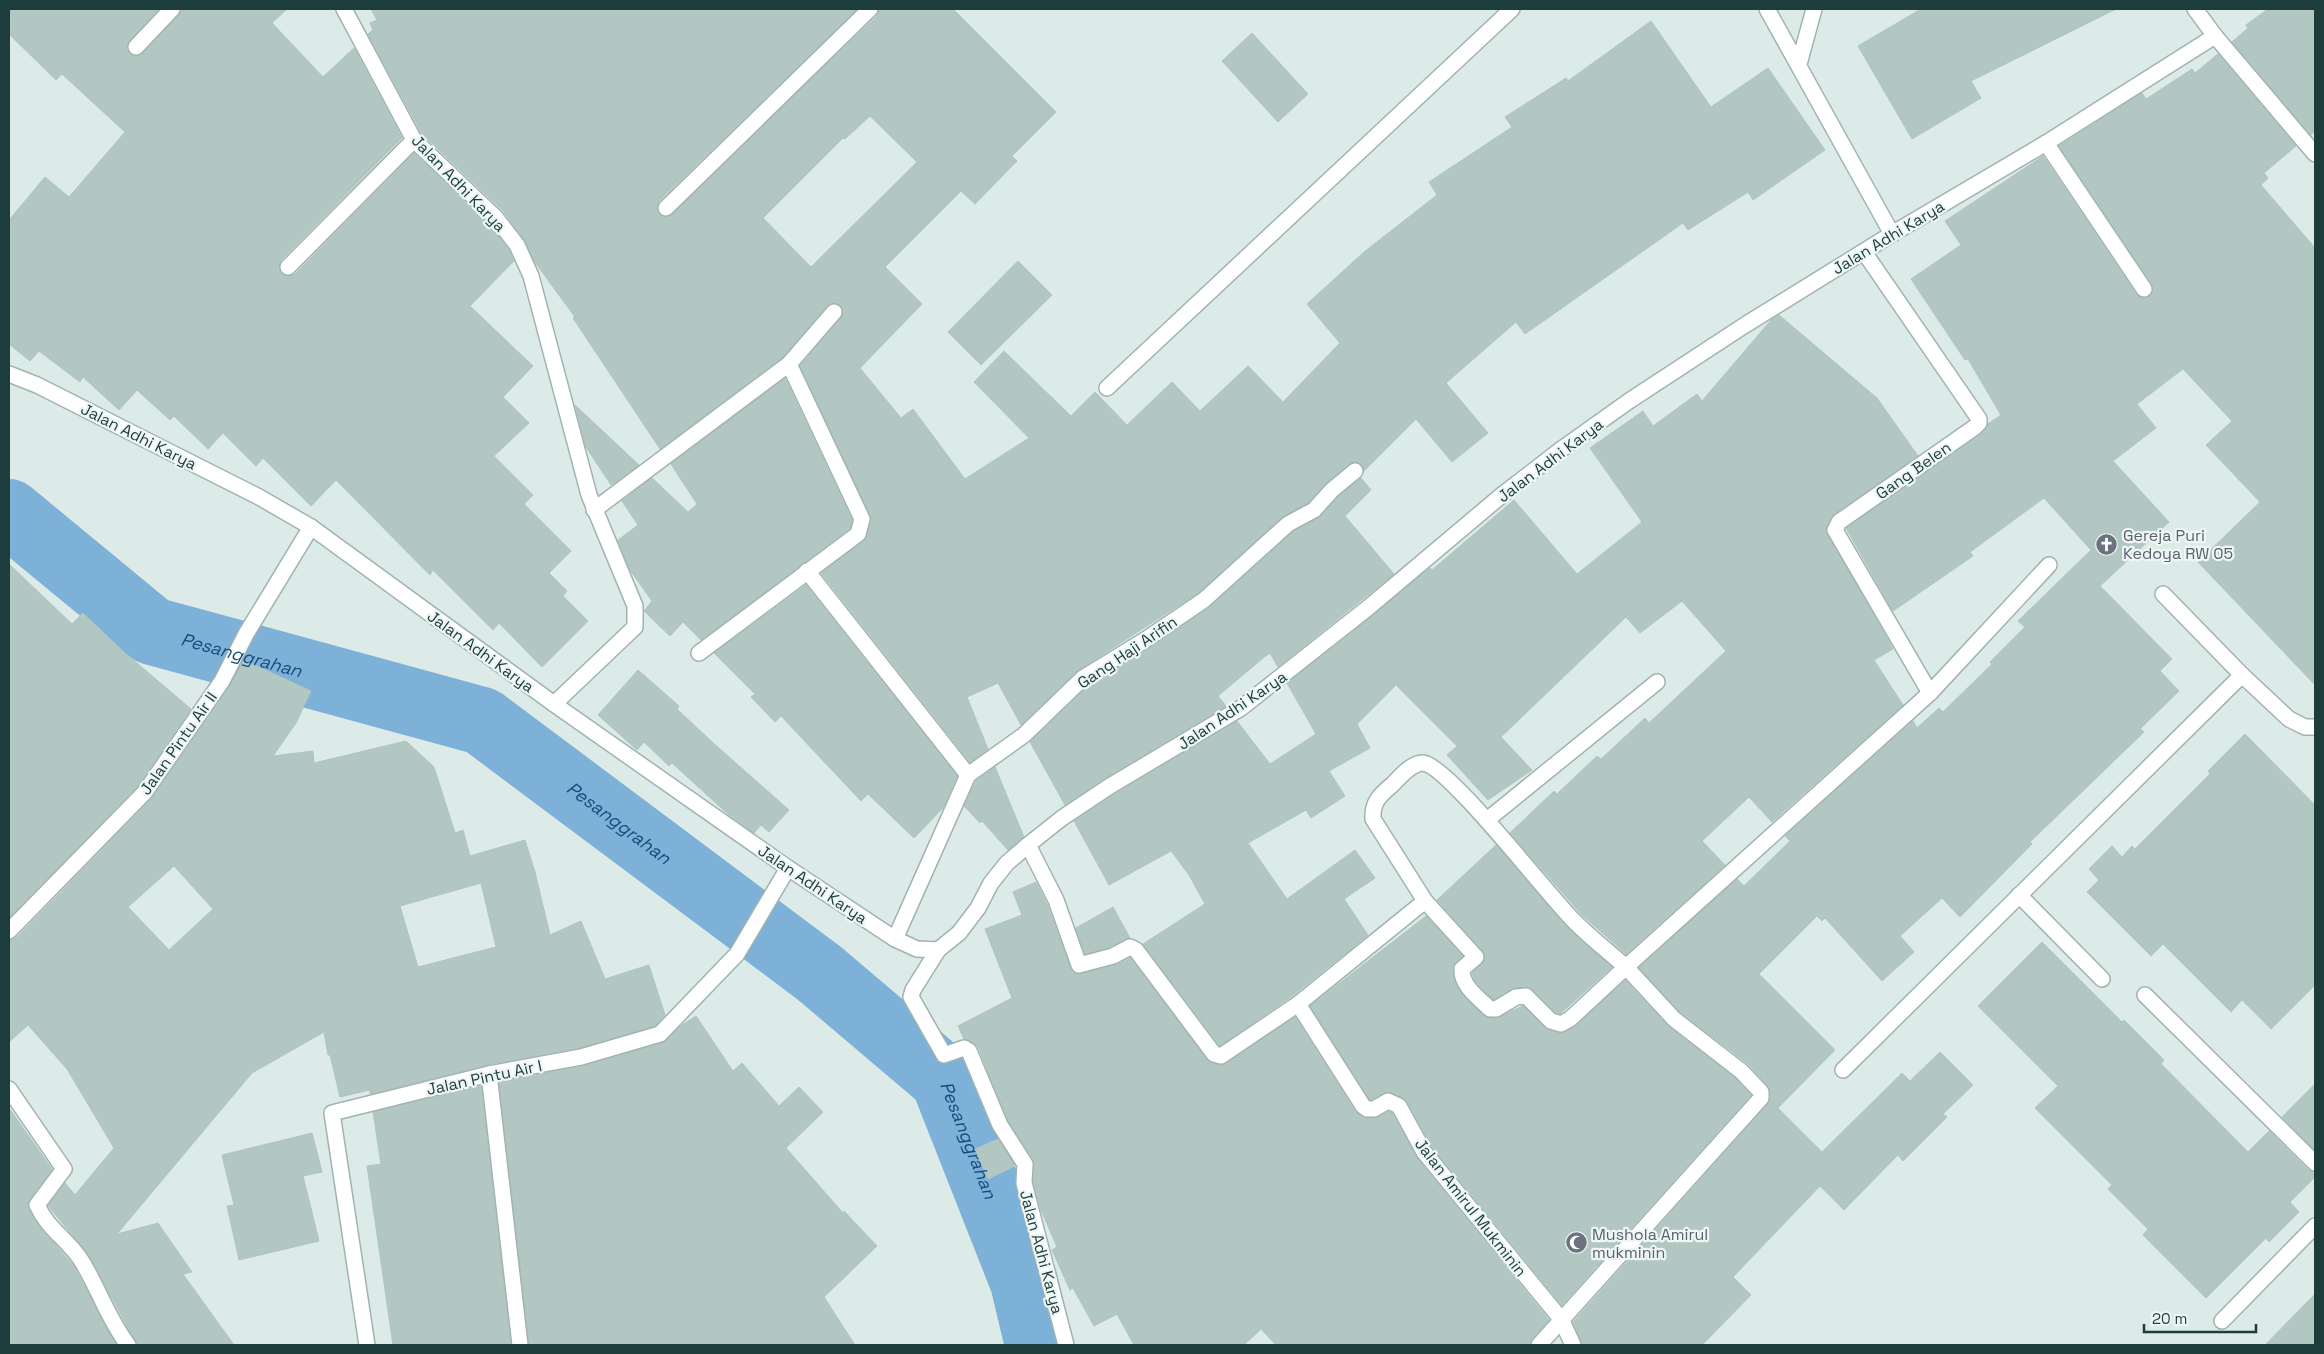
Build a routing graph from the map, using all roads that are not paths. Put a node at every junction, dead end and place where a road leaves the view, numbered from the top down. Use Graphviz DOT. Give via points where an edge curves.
graph roads {
  1 [pos="172,9"];
  2 [pos="344,9"];
  3 [pos="870,9"];
  4 [pos="1512,9"];
  5 [pos="1767,9"];
  6 [pos="1814,9"];
  7 [pos="2195,9"];
  8 [pos="2215,36"];
  9 [pos="136,47"];
  10 [pos="1799,64"];
  11 [pos="414,140"];
  12 [pos="2046,143"];
  13 [pos="2309,144"];
  14 [pos="2315,154"];
  15 [pos="666,208"];
  16 [pos="1892,234"];
  17 [pos="1864,252"];
  18 [pos="288,267"];
  19 [pos="2144,289"];
  20 [pos="834,312"];
  21 [pos="789,364"];
  22 [pos="9,374"];
  23 [pos="1107,388"];
  24 [pos="1355,471"];
  25 [pos="594,510"];
  26 [pos="310,527"];
  27 [pos="2049,565"];
  28 [pos="807,572"];
  29 [pos="2163,594"];
  30 [pos="699,653"];
  31 [pos="2242,675"];
  32 [pos="1657,682"];
  33 [pos="1930,693"];
  34 [pos="554,704"];
  35 [pos="2315,727"];
  36 [pos="968,775"];
  37 [pos="1487,820"];
  38 [pos="1028,845"];
  39 [pos="788,868"];
  40 [pos="2019,895"];
  41 [pos="1425,901"];
  42 [pos="9,931"];
  43 [pos="896,939"];
  44 [pos="938,950"];
  45 [pos="1626,967"];
  46 [pos="2102,979"];
  47 [pos="2145,995"];
  48 [pos="1298,1004"];
  49 [pos="1843,1070"];
  50 [pos="489,1074"];
  51 [pos="9,1089"];
  52 [pos="2315,1163"];
  53 [pos="2315,1226"];
  54 [pos="1561,1319"];
  55 [pos="2222,1321"];
  56 [pos="128,1345"];
  57 [pos="367,1345"];
  58 [pos="520,1345"];
  59 [pos="1066,1345"];
  60 [pos="1539,1345"];
  61 [pos="1573,1345"];
  1 -- 9 [label="street"];
  2 -- 11 [label="street, Jalan Adhi Karya"];
  3 -- 15 [label="street"];
  4 -- 23 [label="street"];
  5 -- 10 [label="street"];
  6 -- 10 [label="street"];
  7 -- 8 [label="street"];
  8 -- 12 [label="street, Jalan Adhi Karya"];
  8 -- 13 [label="street"];
  10 -- 16 [label="street"];
  11 -- 18 [label="street"];
  11 -- 25 [label="street, Jalan Adhi Karya" via="496,218 517,245 531,276"];
  12 -- 16 [label="street, Jalan Adhi Karya"];
  12 -- 19 [label="street"];
  13 -- 14 [label="street"];
  16 -- 17 [label="street, Jalan Adhi Karya"];
  17 -- 33 [label="street, Gang Belen" via="1979,419 1975,427 1839,522 1835,530"];
  17 -- 38 [label="street, Jalan Adhi Karya" via="1745,325 1563,448 1241,708 1110,786"];
  20 -- 21 [label="street"];
  21 -- 25 [label="street"];
  21 -- 28 [label="street" via="862,519 858,534"];
  22 -- 26 [label="street, Jalan Adhi Karya" via="179,456"];
  24 -- 36 [label="street, Gang Haji Arifin" via="1314,510 1288,524 1204,600 1083,678 1024,735"];
  25 -- 34 [label="street, Jalan Adhi Karya" via="635,606 635,627"];
  26 -- 34 [label="street, Jalan Adhi Karya"];
  26 -- 42 [label="street, Jalan Pintu Air II" via="222,680 146,792"];
  27 -- 33 [label="street"];
  28 -- 30 [label="street"];
  28 -- 36 [label="street"];
  29 -- 31 [label="street"];
  31 -- 35 [label="street" via="2290,719 2305,727"];
  31 -- 40 [label="street"];
  32 -- 37 [label="street"];
  33 -- 45 [label="street"];
  34 -- 39 [label="street, Jalan Adhi Karya"];
  36 -- 43 [label="street"];
  37 -- 41 [label="street" via="1432,766 1422,763 1412,767 1377,798 1373,819"];
  37 -- 45 [label="street" via="1574,921"];
  38 -- 44 [label="street, Jalan Adhi Karya" via="990,883 978,908 959,933"];
  38 -- 48 [label="street" via="1056,900 1079,964 1113,956 1130,947 1136,950 1214,1054 1221,1056"];
  39 -- 43 [label="street, Jalan Adhi Karya"];
  39 -- 50 [label="street, Jalan Pintu Air I" via="737,954 660,1034 581,1057"];
  40 -- 46 [label="street"];
  40 -- 49 [label="street"];
  41 -- 45 [label="street" via="1476,957 1462,969 1462,976 1466,985 1490,1009 1496,1010 1516,997 1526,996 1551,1021 1561,1024"];
  41 -- 48 [label="street"];
  43 -- 44 [label="street, Jalan Adhi Karya" via="917,949"];
  44 -- 59 [label="street, Jalan Adhi Karya" via="911,997 944,1055 964,1048 969,1051 1000,1125 1025,1164 1024,1184"];
  45 -- 54 [label="street" via="1674,1019 1741,1071 1761,1092 1761,1098"];
  47 -- 52 [label="street"];
  48 -- 54 [label="street, Jalan Amirul Mukminin" via="1363,1106 1367,1110 1374,1109 1388,1102 1399,1106 1424,1152"];
  50 -- 57 [label="street, Jalan Pintu Air I" via="332,1112"];
  50 -- 58 [label="street"];
  51 -- 56 [label="street" via="64,1169 37,1205 42,1217 80,1259 115,1328"];
  53 -- 55 [label="street"];
  54 -- 60 [label="street"];
  54 -- 61 [label="street, Jalan Amirul Mukminin"];
}
